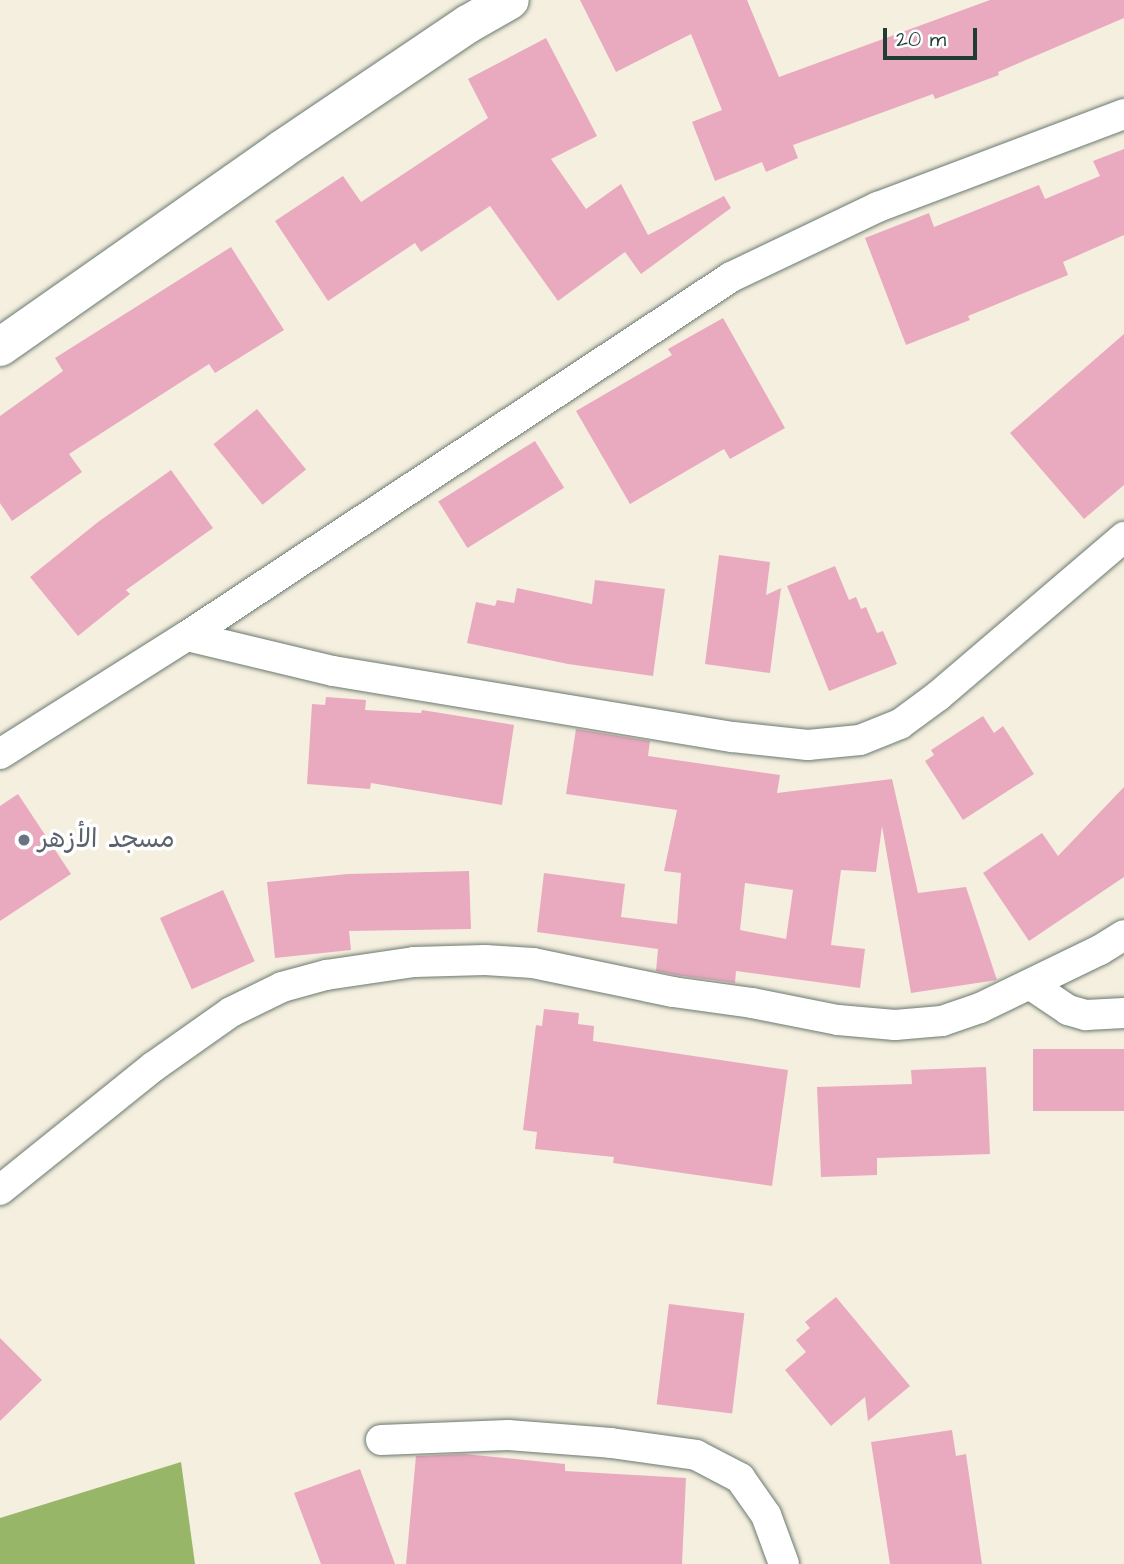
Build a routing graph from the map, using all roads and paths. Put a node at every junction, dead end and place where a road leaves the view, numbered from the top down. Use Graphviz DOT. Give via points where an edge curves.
graph roads {
  1 [pos="510,0"];
  2 [pos="1124,114"];
  3 [pos="0,347"];
  4 [pos="1124,537"];
  5 [pos="187,636"];
  6 [pos="0,754"];
  7 [pos="1124,935"];
  8 [pos="1031,985"];
  9 [pos="1124,1013"];
  10 [pos="0,1190"];
  11 [pos="382,1440"];
  12 [pos="784,1564"];
  1 -- 3 [label="main road" via="292,142"];
  2 -- 5 [label="street" via="878,207 731,277"];
  4 -- 5 [label="street" via="938,696 900,724 860,740 808,745 733,737 333,671"];
  5 -- 6 [label="street"];
  7 -- 8 [label="street"];
  8 -- 9 [label="street" via="1069,1010 1086,1015"];
  8 -- 10 [label="street" via="942,1021 895,1025 673,992 533,963 414,962 326,975 282,987 231,1012 153,1067"];
  11 -- 12 [label="street" via="508,1435 696,1455 740,1478 766,1515"];
}
